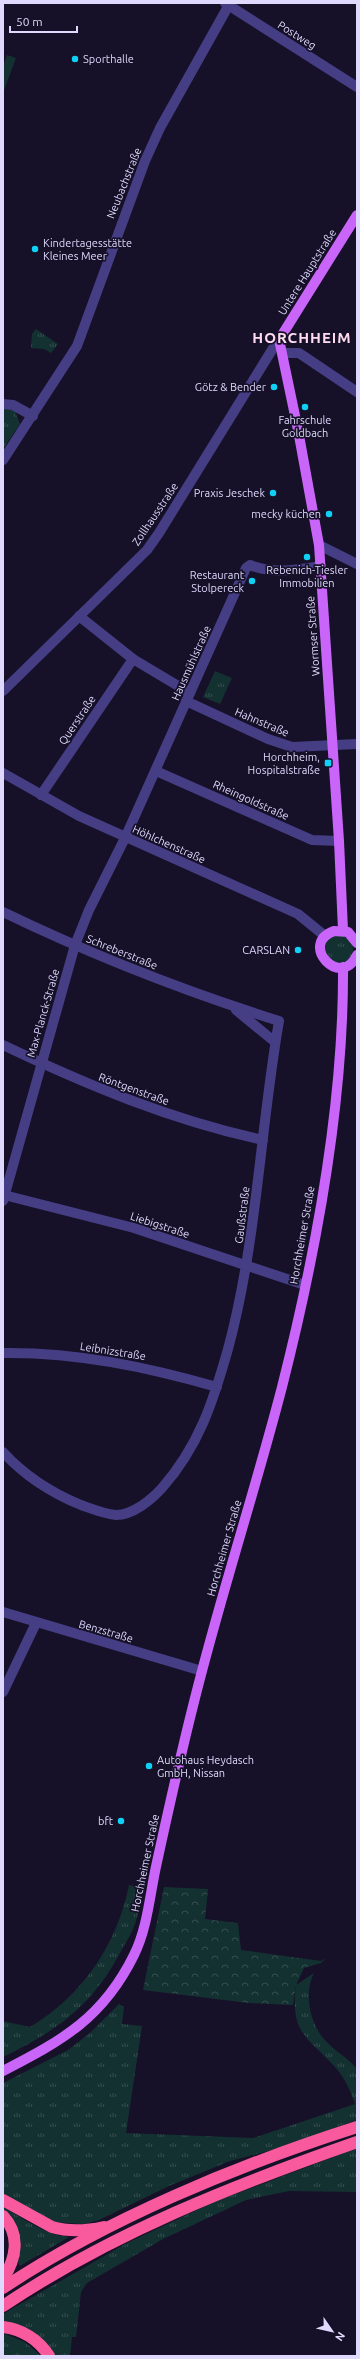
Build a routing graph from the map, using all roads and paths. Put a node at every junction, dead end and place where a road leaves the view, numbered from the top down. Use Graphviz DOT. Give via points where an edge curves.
graph roads {
  1 [pos="228,4"];
  2 [pos="357,87"];
  3 [pos="357,214"];
  4 [pos="281,348"];
  5 [pos="357,392"];
  6 [pos="3,404"];
  7 [pos="33,416"];
  8 [pos="3,460"];
  9 [pos="318,545"];
  10 [pos="357,564"];
  11 [pos="321,566"];
  12 [pos="79,616"];
  13 [pos="133,659"];
  14 [pos="3,691"];
  15 [pos="188,697"];
  16 [pos="357,744"];
  17 [pos="332,745"];
  18 [pos="156,771"];
  19 [pos="3,773"];
  20 [pos="40,795"];
  21 [pos="125,838"];
  22 [pos="339,840"];
  23 [pos="3,912"];
  24 [pos="343,930"];
  25 [pos="325,936"];
  26 [pos="357,943"];
  27 [pos="75,945"];
  28 [pos="356,958"];
  29 [pos="342,967"];
  30 [pos="234,1008"];
  31 [pos="275,1042"];
  32 [pos="3,1045"];
  33 [pos="41,1063"];
  34 [pos="262,1140"];
  35 [pos="8,1163"];
  36 [pos="4,1198"];
  37 [pos="246,1267"];
  38 [pos="305,1286"];
  39 [pos="3,1353"];
  40 [pos="217,1387"];
  41 [pos="3,1452"];
  42 [pos="3,1612"];
  43 [pos="36,1623"];
  44 [pos="202,1671"];
  45 [pos="3,1692"];
  46 [pos="3,2071"];
  47 [pos="357,2126"];
  48 [pos="357,2142"];
  49 [pos="3,2200"];
  50 [pos="3,2216"];
  51 [pos="122,2221"];
  52 [pos="3,2279"];
  53 [pos="3,2288"];
  54 [pos="3,2306"];
  55 [pos="3,2327"];
  56 [pos="49,2356"];
  1 -- 2 [label="street, Postweg"];
  1 -- 7 [label="street, Neubachstraße" via="148,155 128,202 77,346"];
  3 -- 4 [label="main road, Untere Hauptstraße" via="282,335"];
  4 -- 5 [label="street" via="299,353"];
  4 -- 9 [label="main road, Wormser Straße"];
  4 -- 12 [label="street, Zollhausstraße" via="275,345 159,533 146,550"];
  6 -- 7 [label="street" via="12,405"];
  7 -- 8 [label="street, Neubachstraße"];
  9 -- 10 [label="street"];
  9 -- 11 [label="main road, Wormser Straße"];
  11 -- 15 [label="street, Hausmühlstraße" via="275,571 248,566"];
  11 -- 17 [label="main road, Wormser Straße"];
  12 -- 13 [label="street, Hahnstraße"];
  12 -- 14 [label="street, Zollhausstraße"];
  13 -- 15 [label="street, Hahnstraße"];
  13 -- 20 [label="street, Querstraße"];
  15 -- 17 [label="street, Hahnstraße" via="268,739 292,747"];
  15 -- 18 [label="street, Hausmühlstraße"];
  16 -- 17 [label="street, Hahnstraße"];
  17 -- 22 [label="main road, Wormser Straße"];
  18 -- 21 [label="street, Hausmühlstraße"];
  18 -- 22 [label="street, Rheingoldstraße" via="312,840"];
  19 -- 20 [label="street, Höhlchenstraße"];
  20 -- 21 [label="street, Höhlchenstraße"];
  21 -- 25 [label="street, Höhlchenstraße" via="298,914"];
  21 -- 27 [label="street, Max-Planck-Straße" via="89,910"];
  22 -- 24 [label="main road, Wormser Straße"];
  23 -- 27 [label="street, Schreberstraße"];
  24 -- 25 [label="main road" via="334,930"];
  24 -- 26 [label="main road" via="352,935"];
  25 -- 29 [label="main road" via="321,944 322,957 332,966"];
  27 -- 30 [label="street, Schreberstraße"];
  27 -- 33 [label="street, Max-Planck-Straße"];
  28 -- 29 [label="main road"];
  29 -- 38 [label="main road, Horchheimer Straße" via="343,1004 337,1084 321,1202"];
  30 -- 31 [label="street, Schreberstraße"];
  30 -- 31 [label="street, Schreberstraße" via="279,1021"];
  31 -- 34 [label="street, Gaußstraße"];
  32 -- 33 [label="street, Röntgenstraße"];
  33 -- 34 [label="street, Röntgenstraße" via="72,1078 158,1111 196,1124"];
  33 -- 35 [label="street, Max-Planck-Straße"];
  34 -- 37 [label="street, Gaußstraße"];
  35 -- 36 [label="street, Max-Planck-Straße"];
  36 -- 37 [label="street, Liebigstraße" via="134,1228"];
  37 -- 38 [label="street, Liebigstraße"];
  37 -- 40 [label="street, Gaußstraße" via="233,1330"];
  38 -- 44 [label="main road, Horchheimer Straße" via="281,1389"];
  39 -- 40 [label="street, Leibnizstraße" via="56,1355 128,1364"];
  40 -- 41 [label="street, Gaußstraße" via="202,1429 180,1465 157,1493 147,1502 128,1512 118,1515 105,1513 66,1498 25,1472"];
  42 -- 43 [label="street, Benzstraße"];
  43 -- 44 [label="street, Benzstraße"];
  43 -- 45 [label="street"];
  44 -- 46 [label="main road, Horchheimer Straße" via="136,1952 110,1993 83,2024 56,2044"];
  47 -- 51 [label="highway" via="203,2183"];
  48 -- 54 [label="highway" via="235,2186 144,2226"];
  49 -- 51 [label="highway" via="60,2229 90,2230"];
  50 -- 52 [label="highway" via="11,2227 15,2240 14,2259"];
  51 -- 53 [label="highway"];
  55 -- 56 [label="highway" via="18,2330 33,2338"];
}
